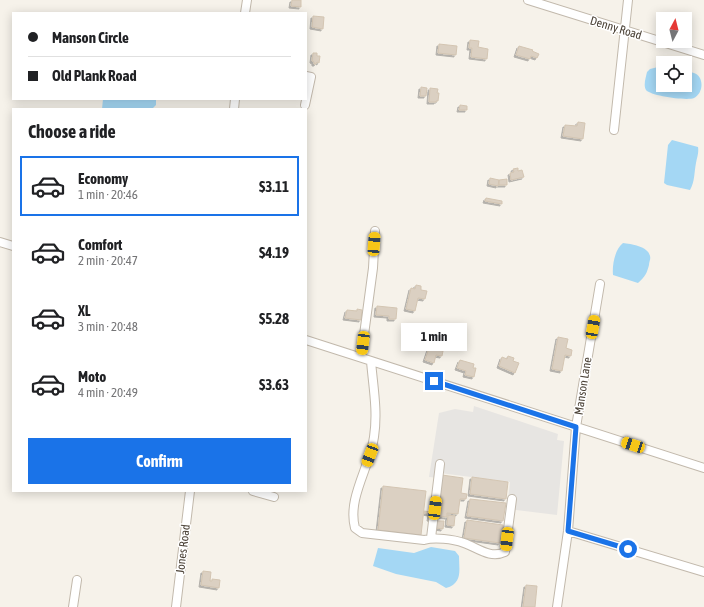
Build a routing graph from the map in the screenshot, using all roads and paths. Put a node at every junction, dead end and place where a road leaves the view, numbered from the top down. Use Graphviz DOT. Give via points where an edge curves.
graph roads {
  1 [pos="247,0"];
  2 [pos="528,0"];
  3 [pos="628,0"];
  4 [pos="245,12"];
  5 [pos="624,30"];
  6 [pos="704,55"];
  7 [pos="309,77"];
  8 [pos="307,92"];
  9 [pos="306,100"];
  10 [pos="305,106"];
  11 [pos="614,130"];
  12 [pos="375,231"];
  13 [pos="0,242"];
  14 [pos="12,246"];
  15 [pos="600,284"];
  16 [pos="307,340"];
  17 [pos="361,358"];
  18 [pos="371,361"];
  19 [pos="576,427"];
  20 [pos="440,464"];
  21 [pos="704,468"];
  22 [pos="190,492"];
  23 [pos="256,492"];
  24 [pos="274,497"];
  25 [pos="512,500"];
  26 [pos="568,531"];
  27 [pos="431,538"];
  28 [pos="704,572"];
  29 [pos="76,580"];
  30 [pos="73,607"];
  31 [pos="176,607"];
  32 [pos="557,607"];
  1 -- 4 [label="street"];
  2 -- 5 [label="street, Denny Road"];
  3 -- 5 [label="street"];
  5 -- 6 [label="street, Denny Road"];
  5 -- 11 [label="street"];
  7 -- 8 [label="street"];
  9 -- 10 [label="street"];
  12 -- 17 [label="street" via="373,268"];
  13 -- 14 [label="street"];
  15 -- 19 [label="street, Manson Lane"];
  16 -- 17 [label="street"];
  17 -- 18 [label="street"];
  18 -- 19 [label="street"];
  18 -- 27 [label="street" via="376,404 375,432 357,495 353,519 355,528 362,532 424,540"];
  19 -- 21 [label="street"];
  19 -- 26 [label="street, Manson Lane"];
  20 -- 27 [label="street"];
  22 -- 31 [label="street, Jones Road"];
  23 -- 24 [label="street"];
  25 -- 27 [label="street" via="505,552 496,555 485,553 463,542"];
  26 -- 28 [label="street"];
  26 -- 32 [label="street, Manson Lane"];
  29 -- 30 [label="street"];
}
